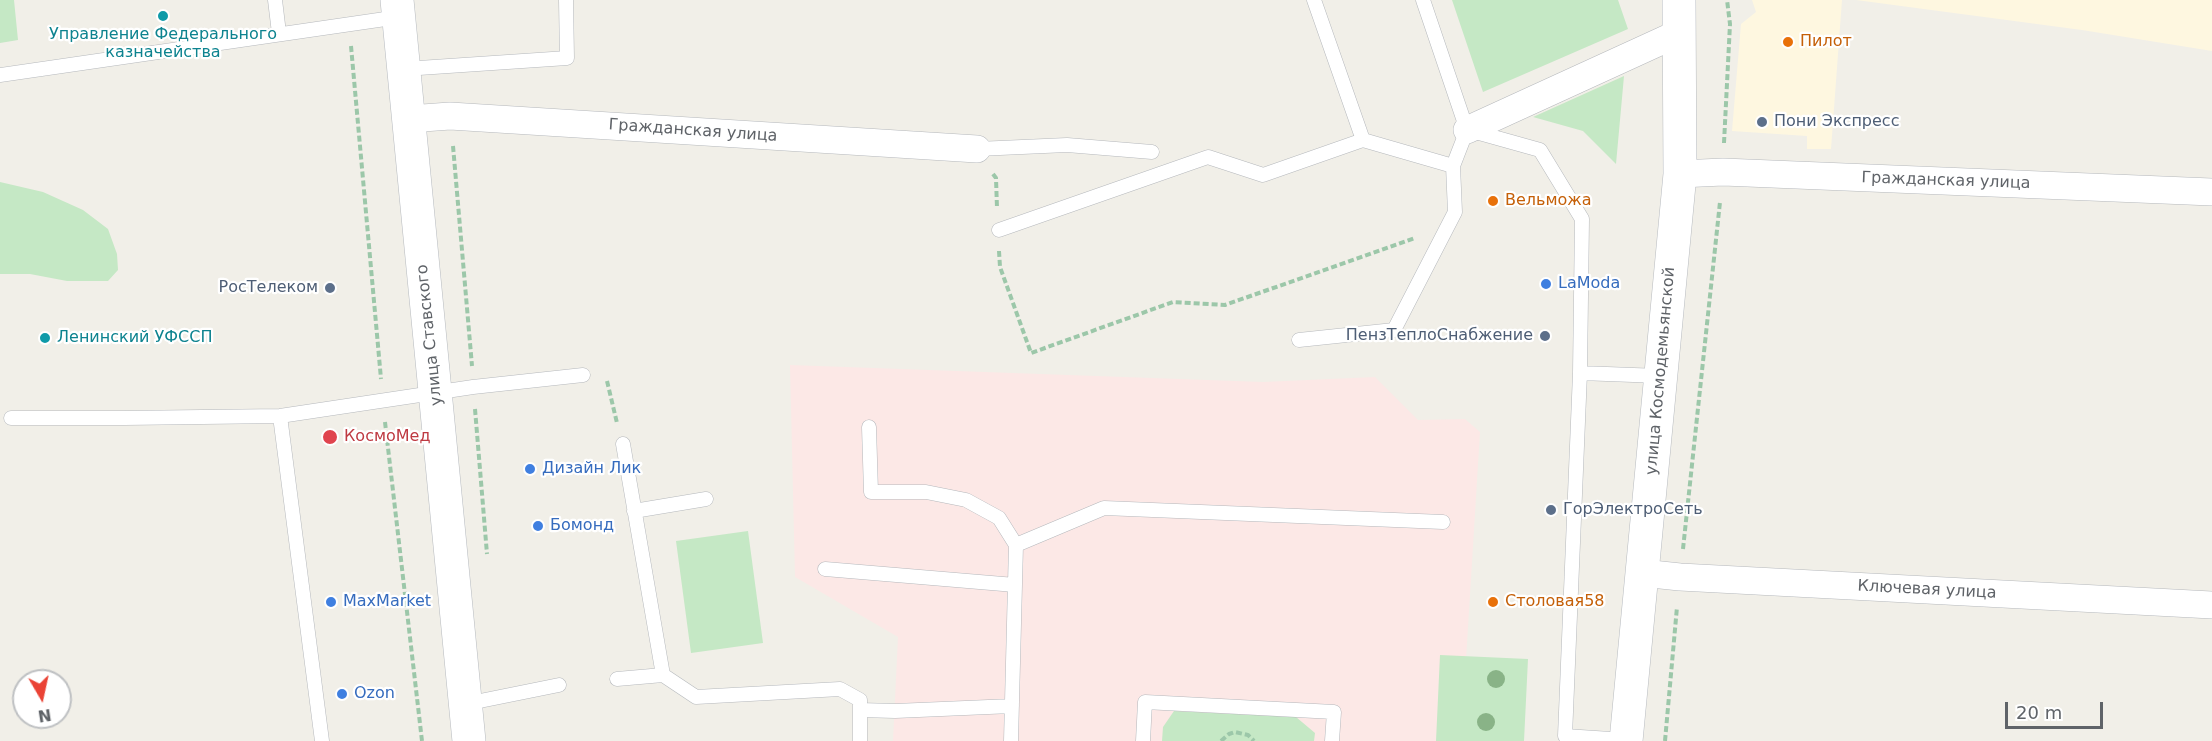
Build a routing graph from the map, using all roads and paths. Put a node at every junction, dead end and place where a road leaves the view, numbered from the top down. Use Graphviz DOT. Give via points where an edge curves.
graph roads {
  1 [pos="274,0"];
  2 [pos="566,0"];
  3 [pos="1314,0"];
  4 [pos="1423,0"];
  5 [pos="1679,0"];
  6 [pos="1727,0"];
  7 [pos="398,9"];
  8 [pos="349,23"];
  9 [pos="279,33"];
  10 [pos="1679,33"];
  11 [pos="404,69"];
  12 [pos="0,75"];
  13 [pos="409,118"];
  14 [pos="1467,130"];
  15 [pos="1363,140"];
  16 [pos="977,149"];
  17 [pos="1152,152"];
  18 [pos="1453,166"];
  19 [pos="1723,172"];
  20 [pos="1680,174"];
  21 [pos="2212,192"];
  22 [pos="1421,229"];
  23 [pos="999,230"];
  24 [pos="1299,340"];
  25 [pos="1580,374"];
  26 [pos="584,375"];
  27 [pos="1660,376"];
  28 [pos="435,393"];
  29 [pos="383,401"];
  30 [pos="280,416"];
  31 [pos="11,418"];
  32 [pos="869,427"];
  33 [pos="622,444"];
  34 [pos="706,499"];
  35 [pos="634,511"];
  36 [pos="1443,522"];
  37 [pos="1016,545"];
  38 [pos="825,569"];
  39 [pos="1642,573"];
  40 [pos="1680,577"];
  41 [pos="1015,585"];
  42 [pos="2212,605"];
  43 [pos="663,675"];
  44 [pos="617,680"];
  45 [pos="559,685"];
  46 [pos="465,704"];
  47 [pos="1012,706"];
  48 [pos="860,710"];
  49 [pos="322,741"];
  50 [pos="422,741"];
  51 [pos="469,741"];
  52 [pos="861,741"];
  53 [pos="1011,741"];
  54 [pos="1143,741"];
  55 [pos="1221,741"];
  56 [pos="1254,741"];
  57 [pos="1332,741"];
  58 [pos="1626,741"];
  59 [pos="1665,741"];
  1 -- 9 [label="lane"];
  2 -- 11 [label="lane" via="567,58"];
  3 -- 15 [label="lane"];
  4 -- 14 [label="lane"];
  5 -- 10 [label="main road, улица Космодемьянской"];
  6 -- 19 [label="path" via="1730,24"];
  7 -- 8 [label="lane"];
  7 -- 11 [label="main road, улица Ставского"];
  8 -- 9 [label="lane"];
  8 -- 29 [label="path"];
  9 -- 12 [label="lane"];
  10 -- 14 [label="street"];
  10 -- 20 [label="main road, улица Космодемьянской"];
  11 -- 13 [label="main road, улица Ставского"];
  13 -- 16 [label="street, Гражданская улица" via="450,116"];
  13 -- 28 [label="main road, улица Ставского"];
  14 -- 18 [label="lane"];
  14 -- 25 [label="lane" via="1540,150 1582,219"];
  15 -- 18 [label="lane"];
  15 -- 23 [label="lane" via="1263,175 1208,157"];
  16 -- 17 [label="lane" via="1067,145"];
  16 -- 23 [label="path" via="996,178"];
  18 -- 24 [label="lane" via="1455,212 1394,330"];
  19 -- 20 [label="street, Гражданская улица"];
  19 -- 21 [label="street, Гражданская улица"];
  19 -- 40 [label="path"];
  20 -- 27 [label="main road, улица Космодемьянской"];
  22 -- 23 [label="path" via="1416,238 1225,305 1173,302 1031,353 1000,267"];
  25 -- 27 [label="lane"];
  25 -- 58 [label="lane" via="1565,736"];
  26 -- 28 [label="lane"];
  26 -- 33 [label="path" via="606,376"];
  27 -- 39 [label="main road, улица Космодемьянской"];
  28 -- 29 [label="lane"];
  28 -- 46 [label="main road, улица Ставского"];
  29 -- 30 [label="lane"];
  29 -- 50 [label="path"];
  30 -- 31 [label="lane"];
  30 -- 49 [label="lane"];
  32 -- 37 [label="lane" via="871,492 926,492 966,500 999,518"];
  33 -- 35 [label="lane"];
  34 -- 35 [label="lane"];
  35 -- 43 [label="lane"];
  36 -- 37 [label="lane" via="1104,508"];
  37 -- 41 [label="lane"];
  38 -- 41 [label="lane"];
  39 -- 40 [label="street, Ключевая улица"];
  39 -- 58 [label="main road, улица Космодемьянской"];
  40 -- 42 [label="street, Ключевая улица"];
  40 -- 59 [label="path"];
  41 -- 47 [label="lane"];
  43 -- 44 [label="lane"];
  43 -- 48 [label="lane" via="696,697 840,689 860,700"];
  45 -- 46 [label="lane"];
  46 -- 51 [label="main road, улица Ставского"];
  47 -- 48 [label="lane"];
  47 -- 53 [label="lane"];
  48 -- 52 [label="lane"];
  54 -- 57 [label="lane" via="1145,702 1334,712"];
  55 -- 56 [label="path" via="1229,734 1242,732"];
}
